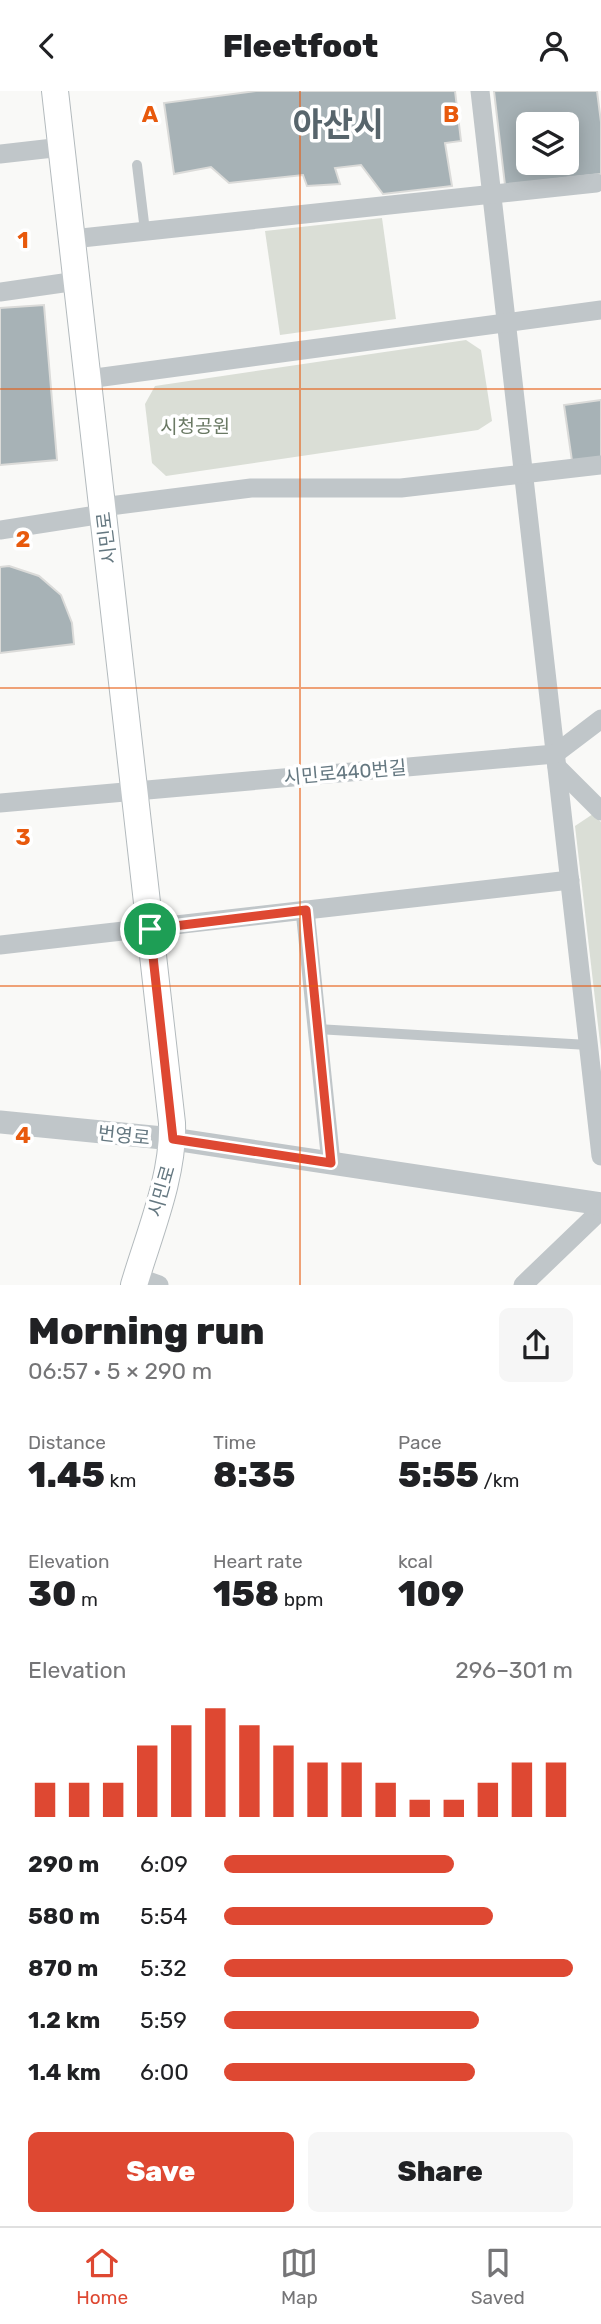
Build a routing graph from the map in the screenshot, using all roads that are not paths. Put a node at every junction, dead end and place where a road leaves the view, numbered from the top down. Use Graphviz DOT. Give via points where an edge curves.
graph roads {
  1 [pos="55,91"];
  2 [pos="480,91"];
  3 [pos="62,147"];
  4 [pos="0,154"];
  5 [pos="137,165"];
  6 [pos="596,183"];
  7 [pos="491,193"];
  8 [pos="145,231"];
  9 [pos="72,239"];
  10 [pos="77,281"];
  11 [pos="0,292"];
  12 [pos="601,310"];
  13 [pos="506,322"];
  14 [pos="88,379"];
  15 [pos="601,465"];
  16 [pos="523,474"];
  17 [pos="103,511"];
  18 [pos="0,530"];
  19 [pos="601,719"];
  20 [pos="556,761"];
  21 [pos="135,791"];
  22 [pos="0,803"];
  23 [pos="601,811"];
  24 [pos="570,880"];
  25 [pos="306,910"];
  26 [pos="150,929"];
  27 [pos="0,945"];
  28 [pos="317,1029"];
  29 [pos="588,1045"];
  30 [pos="0,1122"];
  31 [pos="173,1139"];
  32 [pos="601,1156"];
  33 [pos="331,1163"];
  34 [pos="601,1204"];
  35 [pos="601,1210"];
  36 [pos="143,1282"];
  37 [pos="523,1285"];
  1 -- 3 [label="main road, 시민로"];
  2 -- 7 [label="street"];
  3 -- 4 [label="street"];
  3 -- 9 [label="main road, 시민로"];
  5 -- 8 [label="lane"];
  6 -- 7 [label="street"];
  7 -- 8 [label="street"];
  7 -- 13 [label="street"];
  8 -- 9 [label="street"];
  9 -- 10 [label="main road, 시민로"];
  10 -- 11 [label="street"];
  10 -- 14 [label="main road, 시민로"];
  12 -- 13 [label="street"];
  13 -- 14 [label="street"];
  13 -- 16 [label="street"];
  14 -- 17 [label="main road, 시민로"];
  15 -- 16 [label="street"];
  16 -- 17 [label="street" via="401,488 251,488"];
  16 -- 20 [label="street"];
  17 -- 18 [label="street"];
  17 -- 21 [label="main road, 시민로"];
  19 -- 20 [label="street"];
  20 -- 21 [label="street, 시민로440번길"];
  20 -- 23 [label="street"];
  20 -- 24 [label="street"];
  21 -- 22 [label="street, 시민로440번길"];
  21 -- 26 [label="main road, 시민로"];
  24 -- 25 [label="street"];
  24 -- 29 [label="street"];
  25 -- 26 [label="street"];
  25 -- 28 [label="street"];
  26 -- 27 [label="street"];
  26 -- 31 [label="main road, 시민로"];
  28 -- 29 [label="lane"];
  28 -- 33 [label="street"];
  29 -- 32 [label="street"];
  30 -- 31 [label="street, 번영로"];
  31 -- 33 [label="street, 번영로"];
  31 -- 36 [label="main road, 시민로"];
  33 -- 34 [label="street, 번영로"];
  35 -- 37 [label="street"];
}
